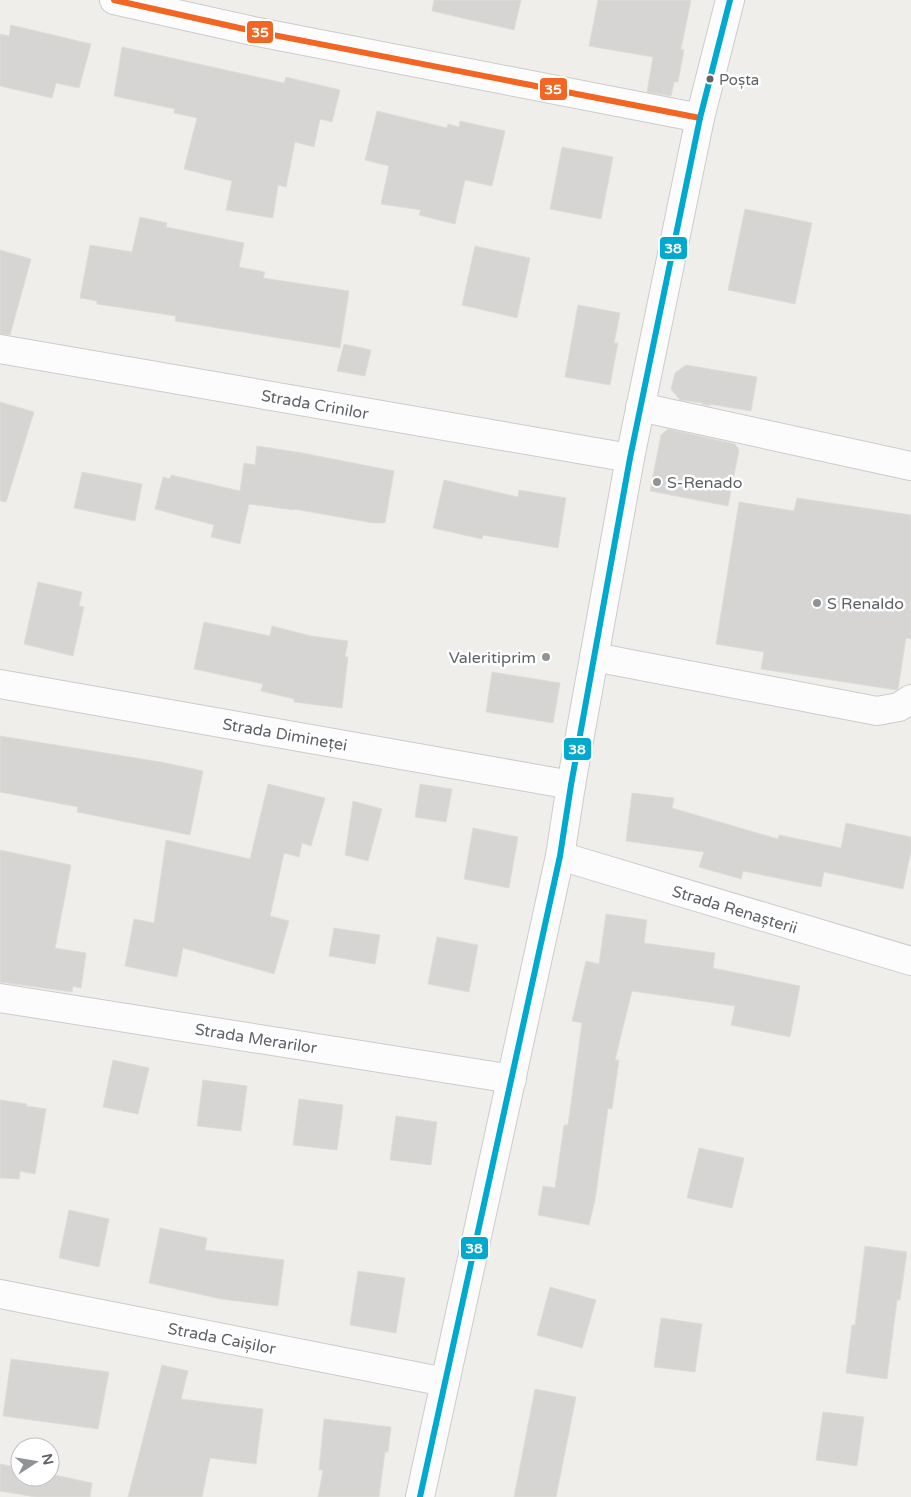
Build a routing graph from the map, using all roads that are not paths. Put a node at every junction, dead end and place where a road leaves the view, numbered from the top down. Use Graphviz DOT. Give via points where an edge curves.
graph roads {
  1 [pos="114,0"];
  2 [pos="730,0"];
  3 [pos="700,118"];
  4 [pos="0,349"];
  5 [pos="640,407"];
  6 [pos="630,458"];
  7 [pos="911,466"];
  8 [pos="594,656"];
  9 [pos="0,684"];
  10 [pos="911,699"];
  11 [pos="570,785"];
  12 [pos="560,856"];
  13 [pos="911,961"];
  14 [pos="0,998"];
  15 [pos="512,1079"];
  16 [pos="0,1294"];
  17 [pos="445,1382"];
  18 [pos="420,1497"];
  1 -- 3 [label="street" via="254,31"];
  2 -- 3 [label="street"];
  3 -- 5 [label="street"];
  4 -- 6 [label="street, Strada Crinilor"];
  5 -- 6 [label="street"];
  5 -- 7 [label="street"];
  6 -- 8 [label="street"];
  8 -- 10 [label="street" via="877,711 899,707"];
  8 -- 11 [label="street"];
  9 -- 11 [label="street, Strada Dimineței"];
  11 -- 12 [label="street"];
  12 -- 13 [label="street, Strada Renașterii"];
  12 -- 15 [label="street"];
  14 -- 15 [label="street, Strada Merarilor"];
  15 -- 17 [label="street"];
  16 -- 17 [label="street, Strada Caișilor"];
  17 -- 18 [label="street"];
}
